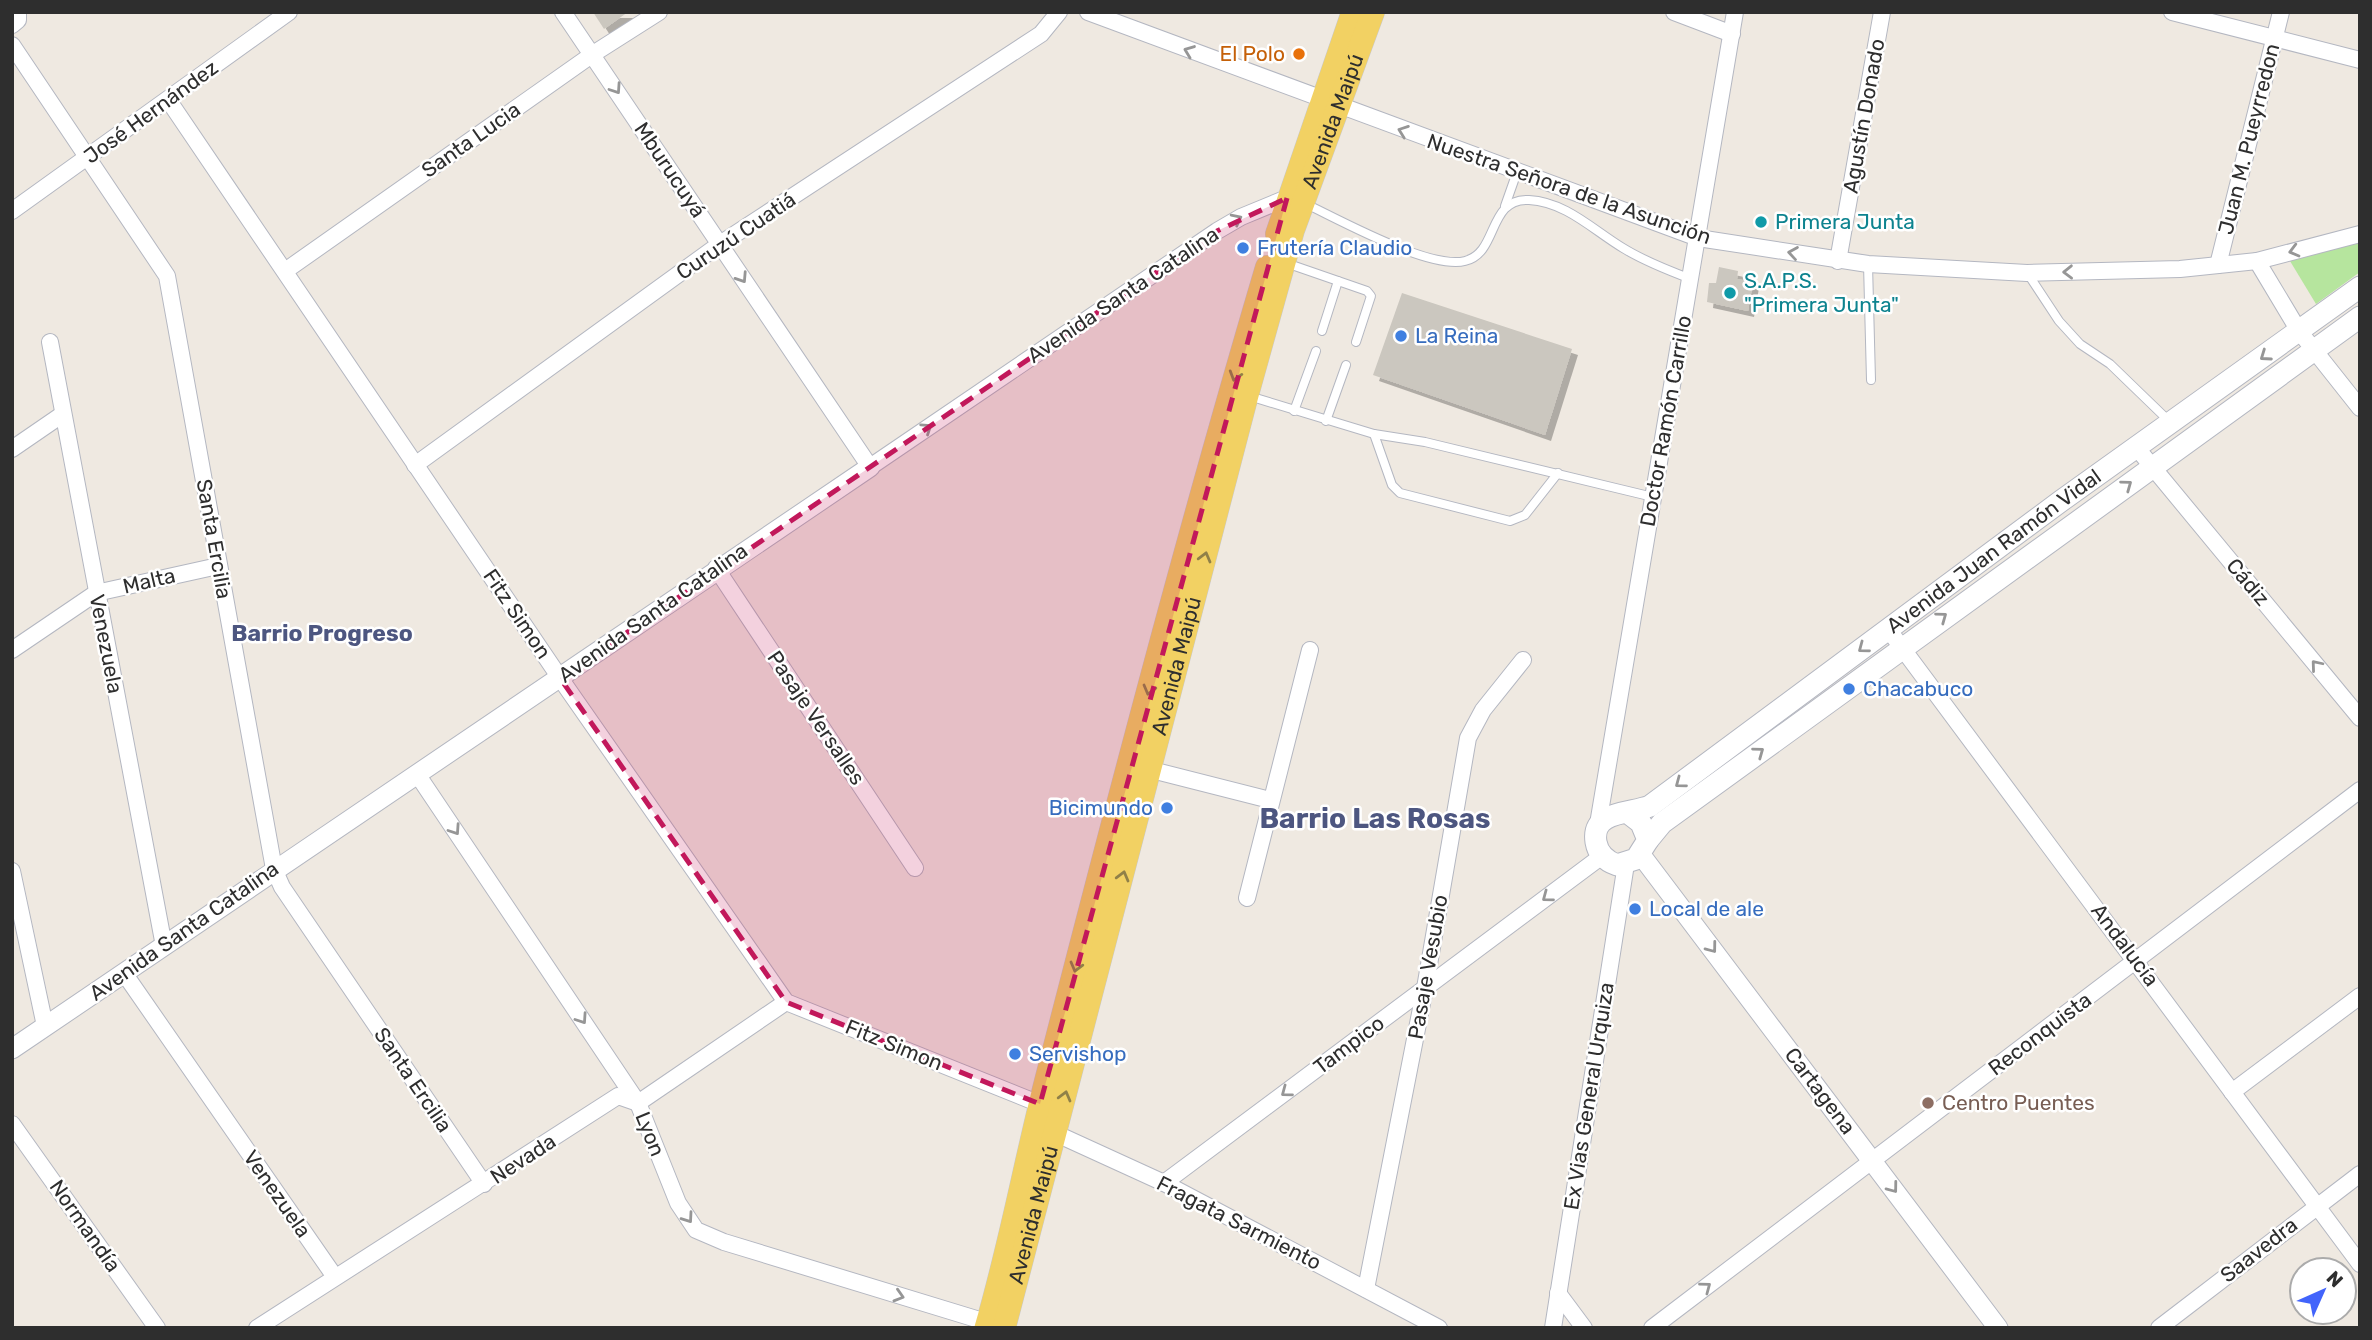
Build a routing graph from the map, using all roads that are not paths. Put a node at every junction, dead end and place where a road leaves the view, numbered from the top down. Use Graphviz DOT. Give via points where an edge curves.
graph roads {
  1 [pos="289,12"];
  2 [pos="563,12"];
  3 [pos="659,12"];
  4 [pos="1059,12"];
  5 [pos="1088,12"];
  6 [pos="1353,12"];
  7 [pos="1373,12"];
  8 [pos="1674,12"];
  9 [pos="1735,12"];
  10 [pos="1882,12"];
  11 [pos="2172,12"];
  12 [pos="2281,12"];
  13 [pos="1732,34"];
  14 [pos="2275,37"];
  15 [pos="12,45"];
  16 [pos="593,54"];
  17 [pos="2360,60"];
  18 [pos="169,101"];
  19 [pos="1330,104"];
  20 [pos="89,158"];
  21 [pos="1517,172"];
  22 [pos="1295,201"];
  23 [pos="1505,206"];
  24 [pos="12,211"];
  25 [pos="2360,234"];
  26 [pos="1698,238"];
  27 [pos="720,244"];
  28 [pos="1838,261"];
  29 [pos="2257,261"];
  30 [pos="1284,262"];
  31 [pos="1868,264"];
  32 [pos="2218,265"];
  33 [pos="285,271"];
  34 [pos="2027,273"];
  35 [pos="1691,279"];
  36 [pos="1338,281"];
  37 [pos="2360,287"];
  38 [pos="2360,317"];
  39 [pos="1322,331"];
  40 [pos="2300,331"];
  41 [pos="50,342"];
  42 [pos="1356,342"];
  43 [pos="2314,350"];
  44 [pos="1316,351"];
  45 [pos="1346,365"];
  46 [pos="1871,380"];
  47 [pos="1247,395"];
  48 [pos="2360,408"];
  49 [pos="1294,411"];
  50 [pos="63,414"];
  51 [pos="1326,421"];
  52 [pos="2170,422"];
  53 [pos="1374,434"];
  54 [pos="2136,447"];
  55 [pos="12,449"];
  56 [pos="415,465"];
  57 [pos="870,467"];
  58 [pos="2152,467"];
  59 [pos="1558,473"];
  60 [pos="1653,497"];
  61 [pos="218,566"];
  62 [pos="716,568"];
  63 [pos="96,593"];
  64 [pos="1888,629"];
  65 [pos="1901,647"];
  66 [pos="12,650"];
  67 [pos="1310,650"];
  68 [pos="1523,660"];
  69 [pos="559,678"];
  70 [pos="2360,718"];
  71 [pos="1140,767"];
  72 [pos="417,774"];
  73 [pos="2360,790"];
  74 [pos="1270,800"];
  75 [pos="1628,813"];
  76 [pos="1597,830"];
  77 [pos="1638,853"];
  78 [pos="1602,856"];
  79 [pos="915,868"];
  80 [pos="274,869"];
  81 [pos="12,871"];
  82 [pos="1247,898"];
  83 [pos="164,946"];
  84 [pos="2137,960"];
  85 [pos="124,973"];
  86 [pos="1425,988"];
  87 [pos="2360,996"];
  88 [pos="786,1002"];
  89 [pos="45,1026"];
  90 [pos="12,1049"];
  91 [pos="2232,1092"];
  92 [pos="638,1103"];
  93 [pos="1044,1121"];
  94 [pos="12,1124"];
  95 [pos="1872,1161"];
  96 [pos="2360,1174"];
  97 [pos="1164,1183"];
  98 [pos="484,1184"];
  99 [pos="2315,1206"];
  100 [pos="2360,1264"];
  101 [pos="335,1277"];
  102 [pos="1366,1289"];
  103 [pos="1558,1293"];
  104 [pos="995,1326"];
  105 [pos="157,1328"];
  106 [pos="257,1328"];
  107 [pos="1439,1328"];
  108 [pos="1553,1328"];
  109 [pos="1584,1328"];
  110 [pos="1652,1328"];
  111 [pos="1998,1328"];
  112 [pos="2159,1328"];
  1 -- 18 [label="street, José Hernández"];
  2 -- 16 [label="street, Mburucuyá"];
  3 -- 16 [label="street, Santa Lucia"];
  4 -- 27 [label="street, Curuzú Cuatiá" via="1041,34"];
  19 -- 5 [label="street, Nuestra Señora de la Asunción, one-way"];
  6 -- 19 [label="main road, Avenida Maipú"];
  7 -- 19 [label="main road, Avenida Maipú"];
  8 -- 13 [label="street"];
  9 -- 13 [label="street, Doctor Ramón Carrillo"];
  10 -- 28 [label="street, Agustín Donado"];
  11 -- 14 [label="street"];
  12 -- 14 [label="street, Juan M. Pueyrredon"];
  13 -- 26 [label="street, Doctor Ramón Carrillo"];
  14 -- 17 [label="street"];
  14 -- 32 [label="street, Juan M. Pueyrredon"];
  15 -- 20 [label="street, Santa Ercilia"];
  16 -- 27 [label="street, Mburucuyá, one-way"];
  16 -- 33 [label="street, Santa Lucia"];
  18 -- 20 [label="street, José Hernández"];
  18 -- 33 [label="street, Fitz Simon"];
  21 -- 19 [label="street, Nuestra Señora de la Asunción, one-way"];
  19 -- 22 [label="main road, Avenida Maipú"];
  20 -- 24 [label="street, José Hernández"];
  20 -- 61 [label="street, Santa Ercilia" via="167,276"];
  21 -- 23 [label="lane"];
  21 -- 26 [label="street, Nuestra Señora de la Asunción"];
  22 -- 23 [label="lane" via="1410,252 1458,263 1476,256"];
  22 -- 30 [label="main road, Avenida Maipú"];
  57 -- 22 [label="street, Avenida Santa Catalina, one-way" via="1217,231 1241,217"];
  22 -- 71 [label="main road, Avenida Maipú, one-way" via="1229,394"];
  23 -- 35 [label="lane" via="1527,200 1553,206 1585,221 1622,248"];
  25 -- 29 [label="street, Nuestra Señora de la Asunción, one-way"];
  28 -- 26 [label="street, Nuestra Señora de la Asunción, one-way"];
  26 -- 35 [label="street, Doctor Ramón Carrillo"];
  27 -- 56 [label="street, Curuzú Cuatiá"];
  27 -- 57 [label="street, Mburucuyá, one-way"];
  28 -- 31 [label="street, Nuestra Señora de la Asunción"];
  29 -- 32 [label="street, Nuestra Señora de la Asunción"];
  29 -- 40 [label="street"];
  30 -- 36 [label="lane"];
  30 -- 47 [label="main road, Avenida Maipú"];
  31 -- 34 [label="street, Nuestra Señora de la Asunción"];
  31 -- 46 [label="lane"];
  32 -- 34 [label="street, Nuestra Señora de la Asunción, one-way"];
  33 -- 56 [label="street, Fitz Simon"];
  34 -- 52 [label="lane" via="2080,344 2110,364"];
  35 -- 60 [label="street, Doctor Ramón Carrillo"];
  36 -- 39 [label="lane"];
  36 -- 42 [label="lane" via="1371,296"];
  37 -- 40 [label="main road, Avenida Juan Ramón Vidal"];
  38 -- 43 [label="main road, Avenida Juan Ramón Vidal"];
  40 -- 43 [label="street"];
  40 -- 52 [label="main road, Avenida Juan Ramón Vidal, one-way"];
  41 -- 50 [label="street, Venezuela"];
  43 -- 48 [label="street"];
  43 -- 58 [label="main road, Avenida Juan Ramón Vidal"];
  44 -- 49 [label="lane"];
  45 -- 51 [label="lane"];
  47 -- 49 [label="lane"];
  71 -- 47 [label="main road, Avenida Maipú, one-way"];
  49 -- 51 [label="lane"];
  50 -- 55 [label="street"];
  50 -- 63 [label="street, Venezuela"];
  51 -- 53 [label="lane"];
  52 -- 54 [label="main road, Avenida Juan Ramón Vidal"];
  53 -- 59 [label="lane"];
  53 -- 59 [label="lane" via="1392,485 1400,493 1510,521 1525,515"];
  54 -- 58 [label="street, Cádiz"];
  54 -- 64 [label="main road, Avenida Juan Ramón Vidal"];
  56 -- 69 [label="street, Fitz Simon"];
  57 -- 62 [label="street, Avenida Santa Catalina"];
  65 -- 58 [label="main road, Avenida Juan Ramón Vidal, one-way"];
  70 -- 58 [label="street, Cádiz, one-way"];
  59 -- 60 [label="lane"];
  60 -- 76 [label="street, Doctor Ramón Carrillo"];
  61 -- 63 [label="street, Malta"];
  61 -- 80 [label="street, Santa Ercilia"];
  62 -- 69 [label="street, Avenida Santa Catalina"];
  62 -- 79 [label="street, Pasaje Versalles"];
  63 -- 66 [label="street, Malta"];
  63 -- 83 [label="street, Venezuela"];
  64 -- 65 [label="street, Andalucía"];
  64 -- 75 [label="main road, Avenida Juan Ramón Vidal, one-way" via="1650,806"];
  77 -- 65 [label="main road, Avenida Juan Ramón Vidal, one-way" via="1662,823"];
  65 -- 84 [label="street, Andalucía"];
  67 -- 74 [label="street"];
  68 -- 86 [label="street, Pasaje Vesubio" via="1483,710 1468,738"];
  69 -- 72 [label="street, Avenida Santa Catalina"];
  69 -- 88 [label="street, Fitz Simon"];
  71 -- 74 [label="street"];
  93 -- 71 [label="main road, Avenida Maipú, one-way"];
  71 -- 93 [label="main road, Avenida Maipú, one-way"];
  72 -- 80 [label="street, Avenida Santa Catalina"];
  72 -- 92 [label="street, Lyon, one-way"];
  73 -- 84 [label="street, Reconquista"];
  74 -- 82 [label="street"];
  75 -- 76 [label="main road" via="1610,815"];
  75 -- 77 [label="main road" via="1641,823"];
  76 -- 78 [label="main road" via="1595,840"];
  77 -- 78 [label="main road" via="1617,865"];
  77 -- 95 [label="street, Cartagena, one-way"];
  77 -- 103 [label="street, Ex Vias General Urquiza"];
  78 -- 86 [label="street, Tampico, one-way"];
  80 -- 83 [label="street, Avenida Santa Catalina"];
  80 -- 98 [label="street, Santa Ercilia"];
  81 -- 89 [label="street"];
  83 -- 85 [label="street, Avenida Santa Catalina"];
  84 -- 91 [label="street, Andalucía"];
  84 -- 95 [label="street, Reconquista"];
  85 -- 89 [label="street, Avenida Santa Catalina"];
  85 -- 101 [label="street, Venezuela"];
  86 -- 97 [label="street, Tampico, one-way"];
  86 -- 102 [label="street, Pasaje Vesubio"];
  87 -- 91 [label="street"];
  88 -- 92 [label="street"];
  88 -- 93 [label="street, Fitz Simon"];
  89 -- 90 [label="street, Avenida Santa Catalina"];
  91 -- 99 [label="street, Andalucía"];
  92 -- 98 [label="street, Nevada" via="618,1096"];
  92 -- 104 [label="street, Lyon, one-way" via="678,1203 696,1230"];
  93 -- 97 [label="street, Fragata Sarmiento"];
  93 -- 104 [label="main road, Avenida Maipú"];
  94 -- 105 [label="street, Normandía"];
  110 -- 95 [label="street, Reconquista, one-way"];
  95 -- 111 [label="street, Cartagena, one-way"];
  96 -- 99 [label="street, Saavedra"];
  97 -- 102 [label="street, Fragata Sarmiento"];
  98 -- 101 [label="street, Nevada"];
  99 -- 100 [label="street, Andalucía"];
  99 -- 112 [label="street, Saavedra"];
  101 -- 106 [label="street, Nevada"];
  102 -- 107 [label="street, Fragata Sarmiento"];
  103 -- 108 [label="street, Ex Vias General Urquiza"];
  103 -- 109 [label="street"];
}
